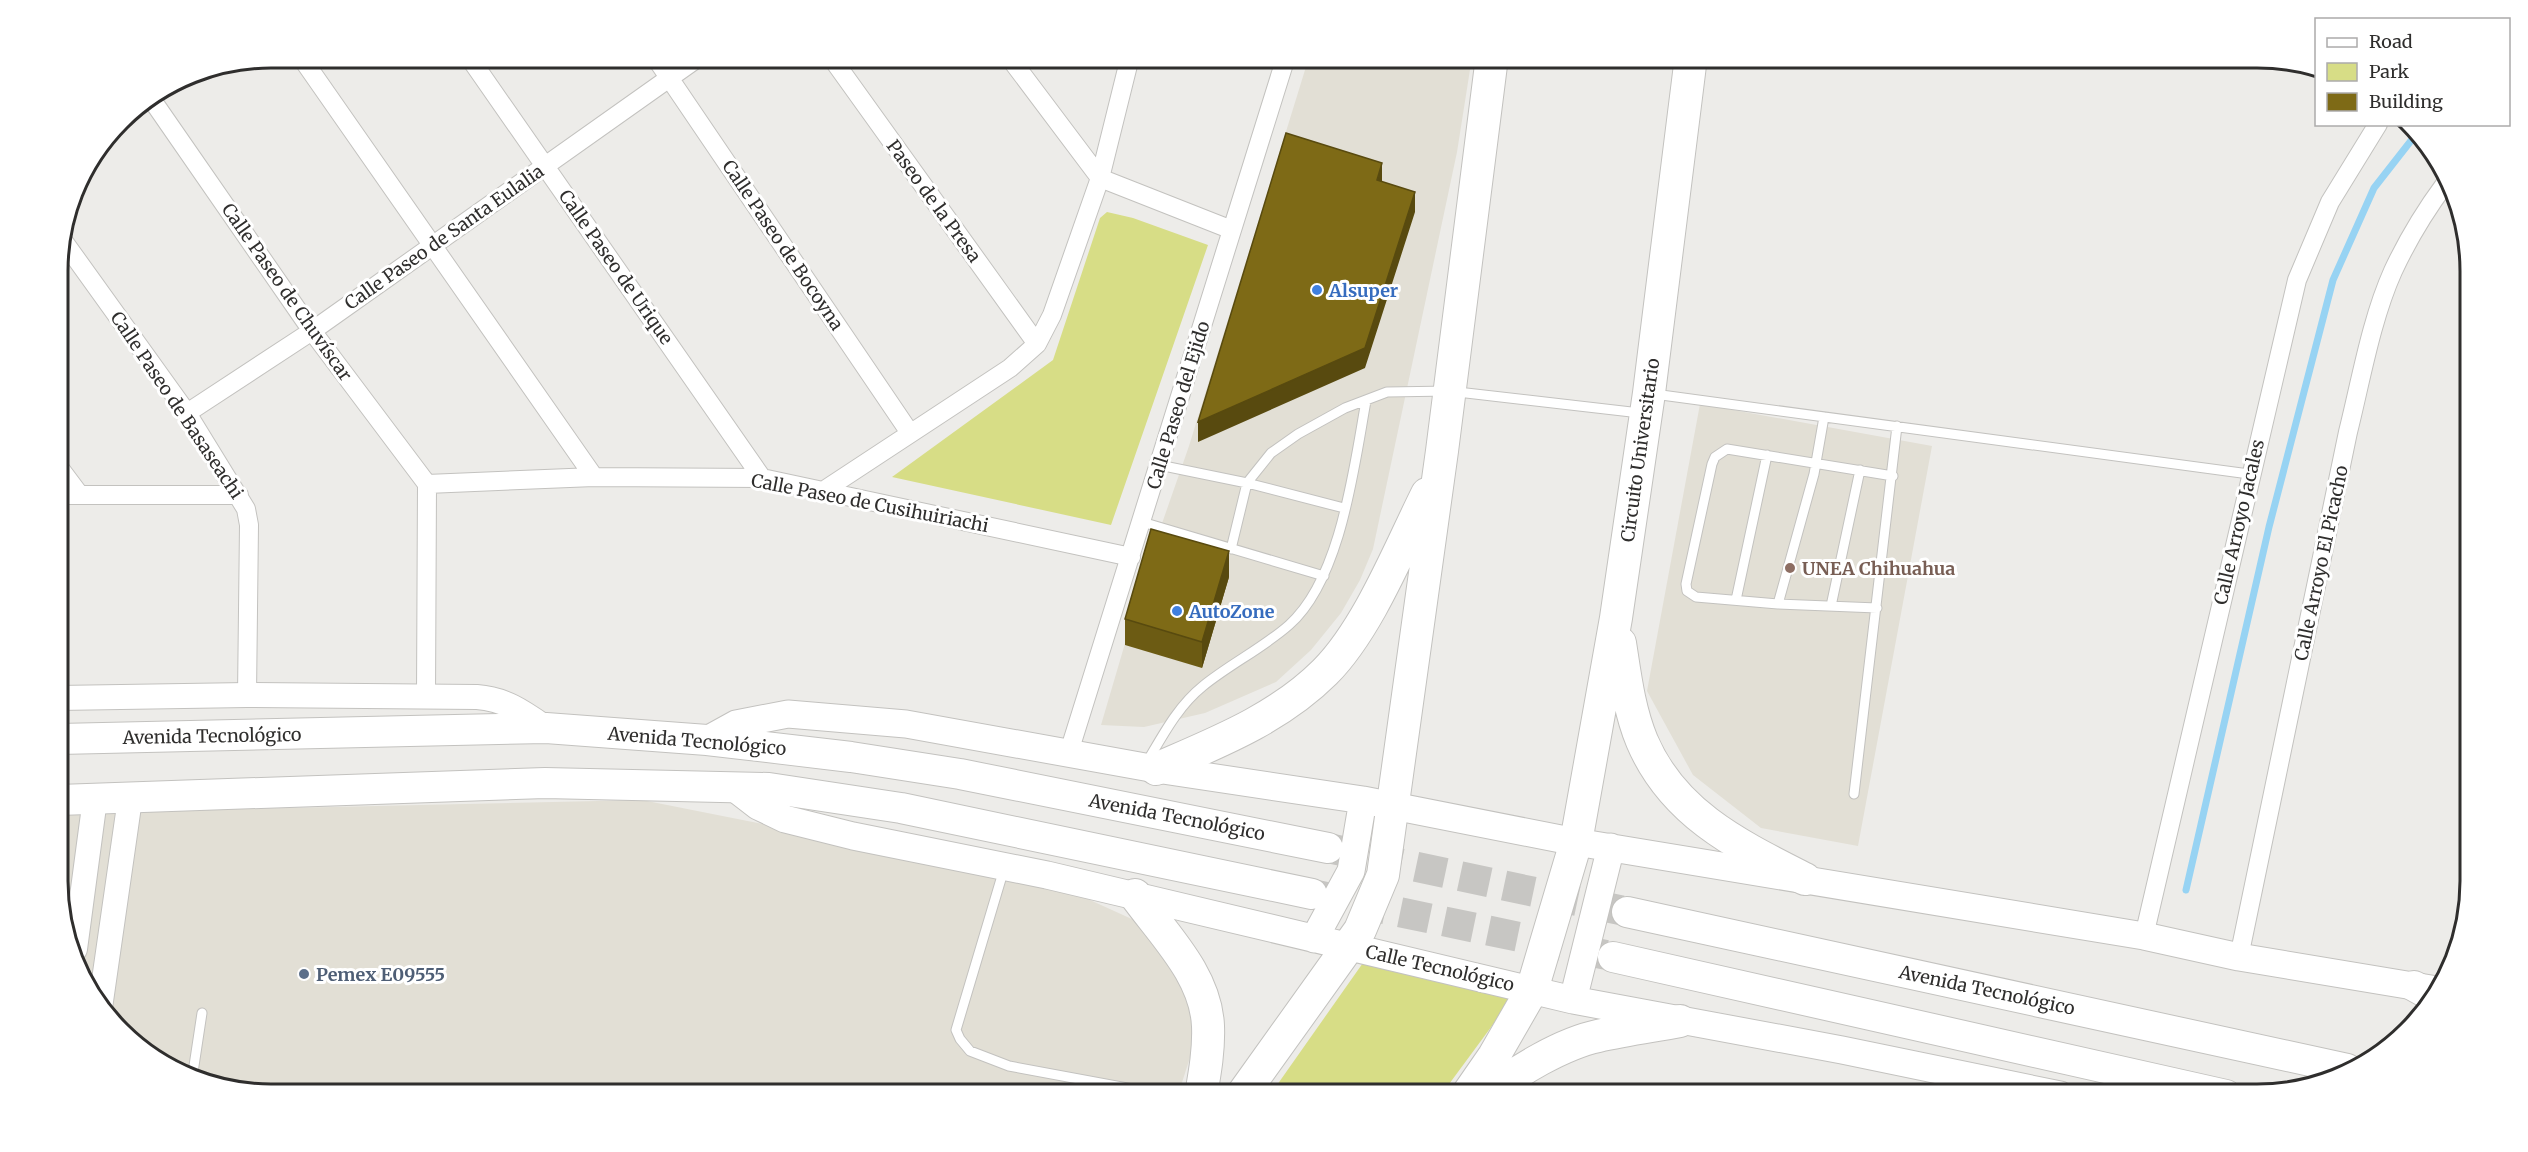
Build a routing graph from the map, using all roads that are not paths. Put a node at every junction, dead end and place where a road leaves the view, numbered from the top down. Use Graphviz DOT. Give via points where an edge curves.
graph roads {
  1 [pos="309,68"];
  2 [pos="477,68"];
  3 [pos="663,68"];
  4 [pos="683,68"];
  5 [pos="839,68"];
  6 [pos="1016,68"];
  7 [pos="1127,68"];
  8 [pos="1283,68"];
  9 [pos="1491,68"];
  10 [pos="1690,68"];
  11 [pos="670,77"];
  12 [pos="155,105"];
  13 [pos="2377,126"];
  14 [pos="546,166"];
  15 [pos="1100,178"];
  16 [pos="2442,188"];
  17 [pos="1232,230"];
  18 [pos="431,246"];
  19 [pos="69,249"];
  20 [pos="312,331"];
  21 [pos="1037,344"];
  22 [pos="1449,391"];
  23 [pos="1366,400"];
  24 [pos="1647,404"];
  25 [pos="186,413"];
  26 [pos="1824,417"];
  27 [pos="1897,426"];
  28 [pos="910,433"];
  29 [pos="1767,456"];
  30 [pos="1817,463"];
  31 [pos="1160,465"];
  32 [pos="1860,470"];
  33 [pos="1438,471"];
  34 [pos="2249,474"];
  35 [pos="1893,476"];
  36 [pos="594,477"];
  37 [pos="762,478"];
  38 [pos="68,480"];
  39 [pos="1247,483"];
  40 [pos="427,484"];
  41 [pos="823,490"];
  42 [pos="68,494"];
  43 [pos="78,494"];
  44 [pos="239,495"];
  45 [pos="1344,508"];
  46 [pos="1142,522"];
  47 [pos="1231,549"];
  48 [pos="1131,557"];
  49 [pos="1324,576"];
  50 [pos="1736,600"];
  51 [pos="1778,604"];
  52 [pos="1831,606"];
  53 [pos="1877,608"];
  54 [pos="1616,618"];
  55 [pos="247,694"];
  56 [pos="426,696"];
  57 [pos="68,698"];
  58 [pos="546,728"];
  59 [pos="68,739"];
  60 [pos="707,740"];
  61 [pos="1069,752"];
  62 [pos="1150,768"];
  63 [pos="735,789"];
  64 [pos="1854,794"];
  65 [pos="95,799"];
  66 [pos="130,799"];
  67 [pos="68,800"];
  68 [pos="1363,800"];
  69 [pos="1394,806"];
  70 [pos="1576,842"];
  71 [pos="1611,847"];
  72 [pos="1328,848"];
  73 [pos="1005,867"];
  74 [pos="1805,879"];
  75 [pos="1312,894"];
  76 [pos="1135,895"];
  77 [pos="1627,912"];
  78 [pos="2144,936"];
  79 [pos="1314,939"];
  80 [pos="76,940"];
  81 [pos="1348,946"];
  82 [pos="1613,957"];
  83 [pos="2240,957"];
  84 [pos="1532,990"];
  85 [pos="2428,991"];
  86 [pos="102,993"];
  87 [pos="1573,1000"];
  88 [pos="202,1013"];
  89 [pos="1680,1021"];
  90 [pos="2339,1067"];
  91 [pos="193,1069"];
  92 [pos="1106,1084"];
  93 [pos="1203,1084"];
  94 [pos="1250,1084"];
  95 [pos="1475,1084"];
  96 [pos="1500,1084"];
  97 [pos="2007,1084"];
  98 [pos="2177,1084"];
  1 -- 18 [label="street"];
  2 -- 14 [label="street, Calle Paseo de Urique"];
  3 -- 11 [label="street, Calle Paseo de Bocoyna"];
  4 -- 11 [label="street, Calle Paseo de Santa Eulalia"];
  5 -- 21 [label="street, Paseo de la Presa"];
  6 -- 15 [label="street"];
  7 -- 15 [label="street"];
  8 -- 17 [label="street, Calle Paseo del Ejido"];
  9 -- 22 [label="highway"];
  10 -- 24 [label="highway, Circuito Universitario"];
  11 -- 14 [label="street, Calle Paseo de Santa Eulalia"];
  11 -- 28 [label="street, Calle Paseo de Bocoyna"];
  12 -- 20 [label="street, Calle Paseo de Chuvíscar"];
  13 -- 34 [label="street, Calle Arroyo Jacales" via="2330,201 2297,280"];
  14 -- 18 [label="street, Calle Paseo de Santa Eulalia"];
  14 -- 37 [label="street, Calle Paseo de Urique"];
  15 -- 17 [label="street"];
  15 -- 21 [label="street" via="1052,315"];
  16 -- 83 [label="street, Calle Arroyo El Picacho" via="2393,272 2368,349"];
  17 -- 31 [label="street, Calle Paseo del Ejido"];
  18 -- 20 [label="street, Calle Paseo de Santa Eulalia"];
  18 -- 36 [label="street"];
  19 -- 25 [label="street, Calle Paseo de Basaseachi"];
  20 -- 25 [label="street, Calle Paseo de Santa Eulalia"];
  20 -- 40 [label="street, Calle Paseo de Chuvíscar"];
  21 -- 28 [label="street" via="1011,368"];
  22 -- 23 [label="lane" via="1387,392"];
  22 -- 24 [label="lane"];
  22 -- 33 [label="highway"];
  23 -- 39 [label="lane" via="1298,434 1271,453"];
  23 -- 45 [label="lane"];
  24 -- 26 [label="lane"];
  24 -- 54 [label="highway, Circuito Universitario"];
  25 -- 44 [label="street, Calle Paseo de Basaseachi"];
  26 -- 27 [label="lane"];
  26 -- 30 [label="lane"];
  27 -- 34 [label="lane"];
  27 -- 35 [label="lane"];
  28 -- 41 [label="street"];
  29 -- 30 [label="lane"];
  29 -- 50 [label="lane"];
  29 -- 50 [label="lane" via="1727,449 1715,457 1688,573 1686,588 1690,594"];
  30 -- 32 [label="lane"];
  30 -- 51 [label="lane"];
  31 -- 39 [label="lane"];
  31 -- 46 [label="street, Calle Paseo del Ejido"];
  32 -- 35 [label="lane"];
  32 -- 52 [label="lane"];
  33 -- 62 [label="highway" via="1359,628 1326,671 1288,704 1241,732"];
  33 -- 69 [label="highway"];
  34 -- 78 [label="street, Calle Arroyo Jacales"];
  35 -- 53 [label="lane"];
  36 -- 37 [label="street, Calle Paseo de Cusihuiriachi"];
  36 -- 40 [label="street, Calle Paseo de Cusihuiriachi"];
  37 -- 41 [label="street, Calle Paseo de Cusihuiriachi"];
  38 -- 43 [label="street"];
  39 -- 45 [label="lane"];
  39 -- 47 [label="lane"];
  40 -- 56 [label="street"];
  41 -- 48 [label="street, Calle Paseo de Cusihuiriachi"];
  42 -- 43 [label="street"];
  43 -- 44 [label="street"];
  44 -- 55 [label="street, Calle Paseo de Basaseachi" via="249,525"];
  45 -- 49 [label="lane"];
  46 -- 47 [label="lane"];
  46 -- 48 [label="street, Calle Paseo del Ejido"];
  47 -- 49 [label="lane"];
  48 -- 61 [label="street, Calle Paseo del Ejido"];
  49 -- 62 [label="lane" via="1290,624 1203,686 1185,704"];
  50 -- 51 [label="lane"];
  51 -- 52 [label="lane"];
  52 -- 53 [label="lane"];
  53 -- 64 [label="lane"];
  54 -- 70 [label="highway, Circuito Universitario"];
  54 -- 74 [label="highway" via="1630,699 1642,740 1660,774 1688,808 1733,842"];
  55 -- 56 [label="street"];
  55 -- 57 [label="street"];
  56 -- 58 [label="street" via="494,699 512,705"];
  58 -- 59 [label="main road, Avenida Tecnológico"];
  58 -- 60 [label="main road, Avenida Tecnológico"];
  60 -- 61 [label="main road" via="736,724 788,714 906,724"];
  60 -- 72 [label="main road, Avenida Tecnológico" via="960,774"];
  61 -- 62 [label="main road"];
  62 -- 68 [label="main road"];
  63 -- 66 [label="main road" via="545,783"];
  63 -- 73 [label="main road, Calle Tecnológico" via="784,819"];
  63 -- 75 [label="main road" via="769,788 901,808"];
  65 -- 66 [label="main road"];
  65 -- 67 [label="main road"];
  65 -- 80 [label="street"];
  66 -- 86 [label="street"];
  68 -- 69 [label="main road"];
  68 -- 79 [label="main road" via="1351,871"];
  69 -- 70 [label="main road"];
  69 -- 81 [label="highway" via="1383,875 1360,930"];
  70 -- 71 [label="main road"];
  70 -- 84 [label="highway, Circuito Universitario"];
  71 -- 74 [label="main road"];
  71 -- 87 [label="main road"];
  73 -- 76 [label="main road, Calle Tecnológico"];
  73 -- 92 [label="lane" via="957,1030 960,1039 970,1051 1009,1066"];
  74 -- 78 [label="main road"];
  76 -- 79 [label="main road, Calle Tecnológico"];
  76 -- 93 [label="highway" via="1185,961 1201,996 1208,1023"];
  77 -- 90 [label="main road, Avenida Tecnológico"];
  78 -- 83 [label="main road"];
  79 -- 81 [label="main road, Calle Tecnológico"];
  81 -- 84 [label="main road, Calle Tecnológico"];
  81 -- 94 [label="highway"];
  82 -- 98 [label="main road"];
  83 -- 85 [label="main road"];
  84 -- 87 [label="main road, Calle Tecnológico"];
  84 -- 95 [label="highway, Circuito Universitario"];
  87 -- 89 [label="main road, Calle Tecnológico"];
  88 -- 91 [label="lane"];
  89 -- 96 [label="highway" via="1596,1036 1547,1056"];
  89 -- 97 [label="main road, Calle Tecnológico"];
}
